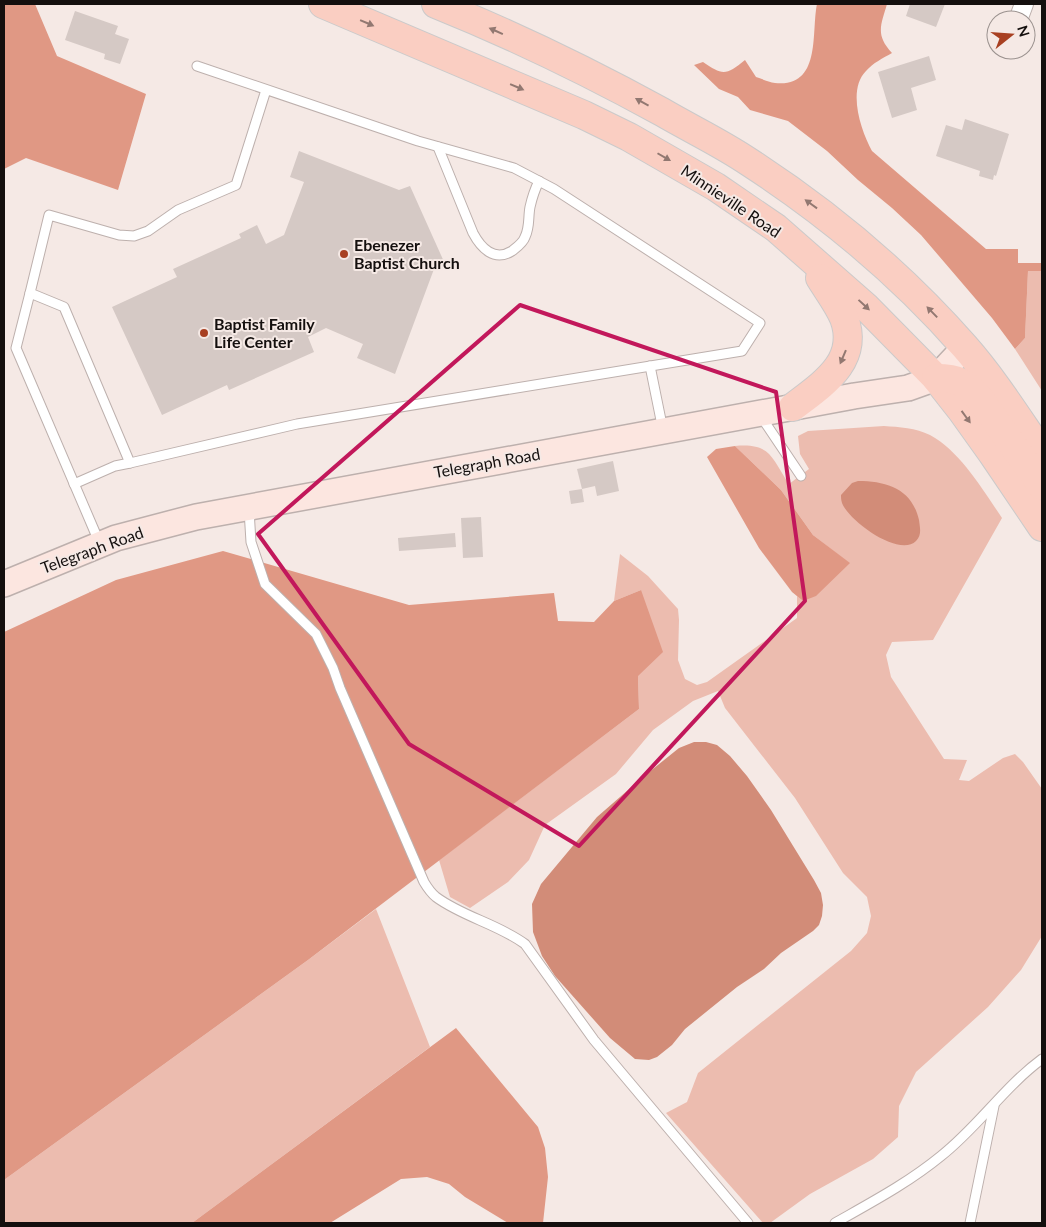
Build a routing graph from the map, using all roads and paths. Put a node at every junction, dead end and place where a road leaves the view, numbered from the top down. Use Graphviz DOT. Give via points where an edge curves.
graph roads {
  1 [pos="323,4"];
  2 [pos="436,4"];
  3 [pos="196,66"];
  4 [pos="266,90"];
  5 [pos="438,147"];
  6 [pos="539,181"];
  7 [pos="803,251"];
  8 [pos="30,293"];
  9 [pos="965,348"];
  10 [pos="650,366"];
  11 [pos="936,378"];
  12 [pos="793,407"];
  13 [pos="759,413"];
  14 [pos="663,431"];
  15 [pos="1042,453"];
  16 [pos="130,462"];
  17 [pos="800,476"];
  18 [pos="74,484"];
  19 [pos="1042,486"];
  20 [pos="249,507"];
  21 [pos="1042,527"];
  22 [pos="100,544"];
  23 [pos="4,584"];
  24 [pos="1042,1059"];
  25 [pos="995,1103"];
  26 [pos="748,1223"];
  27 [pos="835,1223"];
  28 [pos="970,1223"];
  1 -- 7 [label="main road, Minnieville Road, one-way" via="629,137 716,187 776,228"];
  9 -- 2 [label="main road, one-way" via="900,280 857,241 748,160 613,85"];
  3 -- 4 [label="lane"];
  4 -- 5 [label="lane"];
  4 -- 8 [label="lane" via="236,185 178,210 148,231 134,236 49,216"];
  5 -- 6 [label="lane" via="514,168"];
  5 -- 6 [label="lane" via="478,243 494,254 511,252 525,237"];
  6 -- 10 [label="lane" via="760,323 742,351"];
  7 -- 11 [label="main road, Minnieville Road, one-way" via="866,307"];
  7 -- 12 [label="main road, one-way" via="840,310 848,340 846,352 833,375"];
  8 -- 16 [label="lane" via="64,307"];
  8 -- 18 [label="lane" via="16,348"];
  9 -- 11 [label="main road, Telegraph Road"];
  9 -- 15 [label="main road"];
  10 -- 14 [label="lane"];
  10 -- 16 [label="lane" via="297,424"];
  11 -- 12 [label="main road, Telegraph Road" via="908,388"];
  11 -- 19 [label="main road" via="961,381 971,388"];
  11 -- 21 [label="main road, Minnieville Road, one-way"];
  12 -- 13 [label="main road, Telegraph Road"];
  13 -- 14 [label="main road, Telegraph Road"];
  13 -- 17 [label="lane"];
  14 -- 20 [label="main road, Telegraph Road"];
  16 -- 18 [label="lane"];
  18 -- 22 [label="lane"];
  20 -- 22 [label="main road, Telegraph Road" via="150,528"];
  20 -- 26 [label="lane" via="251,542 265,584 316,634 424,882 434,896 512,934 525,944 594,1040"];
  22 -- 23 [label="main road, Telegraph Road"];
  24 -- 25 [label="lane"];
  25 -- 27 [label="lane" via="980,1122 942,1156 900,1186"];
  25 -- 28 [label="lane"];
}
